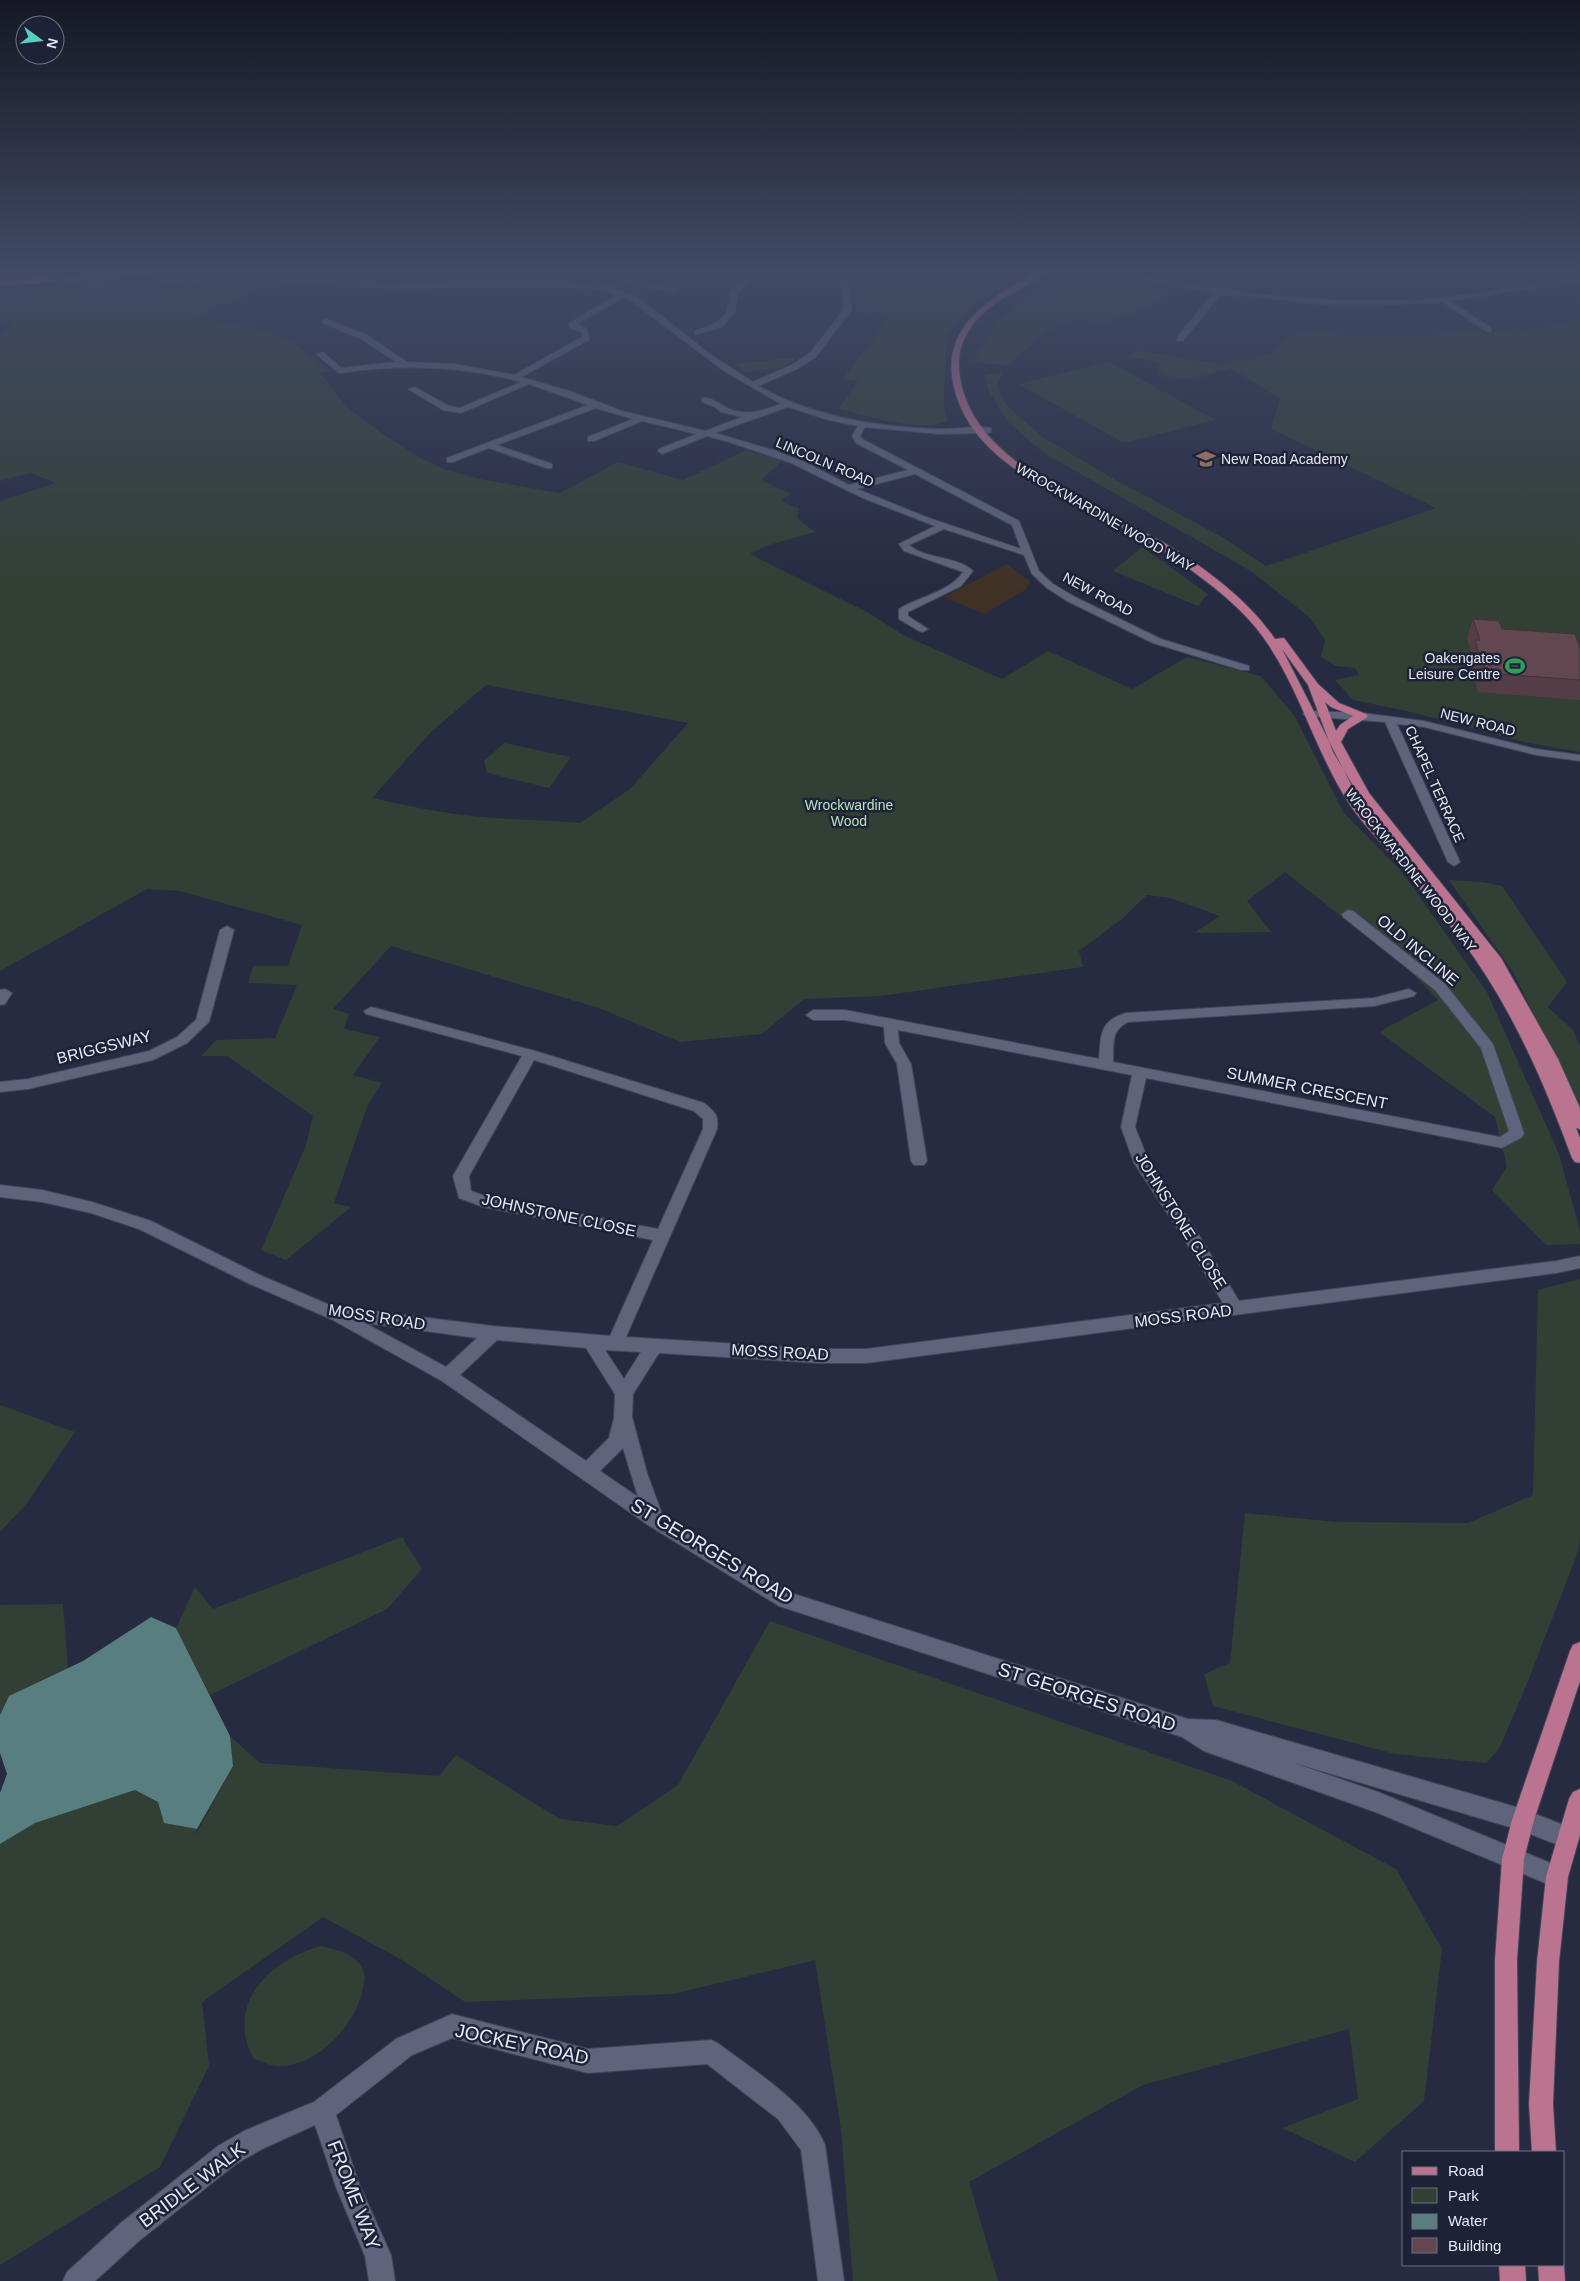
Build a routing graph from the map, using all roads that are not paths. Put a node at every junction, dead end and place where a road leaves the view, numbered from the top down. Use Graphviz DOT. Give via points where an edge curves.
graph roads {
  1 [pos="504,375"];
  2 [pos="519,375"];
  3 [pos="747,375"];
  4 [pos="775,375"];
  5 [pos="956,375"];
  6 [pos="965,375"];
  7 [pos="740,377"];
  8 [pos="514,378"];
  9 [pos="526,382"];
  10 [pos="753,385"];
  11 [pos="412,389"];
  12 [pos="705,400"];
  13 [pos="788,404"];
  14 [pos="595,405"];
  15 [pos="751,416"];
  16 [pos="641,419"];
  17 [pos="863,424"];
  18 [pos="983,431"];
  19 [pos="707,434"];
  20 [pos="591,439"];
  21 [pos="488,445"];
  22 [pos="662,451"];
  23 [pos="450,460"];
  24 [pos="549,466"];
  25 [pos="915,471"];
  26 [pos="850,488"];
  27 [pos="943,526"];
  28 [pos="1029,553"];
  29 [pos="923,628"];
  30 [pos="1245,668"];
  31 [pos="1313,685"];
  32 [pos="1309,714"];
  33 [pos="1324,714"];
  34 [pos="1362,716"];
  35 [pos="1389,719"];
  36 [pos="1336,742"];
  37 [pos="1580,758"];
  38 [pos="1454,862"];
  39 [pos="1348,914"];
  40 [pos="227,930"];
  41 [pos="1409,993"];
  42 [pos="370,1011"];
  43 [pos="813,1015"];
  44 [pos="891,1024"];
  45 [pos="530,1054"];
  46 [pos="1106,1065"];
  47 [pos="1140,1074"];
  48 [pos="0,1087"];
  49 [pos="1580,1124"];
  50 [pos="1502,1143"];
  51 [pos="1580,1158"];
  52 [pos="919,1161"];
  53 [pos="0,1191"];
  54 [pos="664,1236"];
  55 [pos="1580,1262"];
  56 [pos="1235,1309"];
  57 [pos="330,1312"];
  58 [pos="493,1333"];
  59 [pos="591,1342"];
  60 [pos="615,1343"];
  61 [pos="654,1346"];
  62 [pos="448,1376"];
  63 [pos="624,1393"];
  64 [pos="623,1418"];
  65 [pos="588,1472"];
  66 [pos="655,1519"];
  67 [pos="1580,1651"];
  68 [pos="1188,1729"];
  69 [pos="1580,1799"];
  70 [pos="1523,1820"];
  71 [pos="1568,1838"];
  72 [pos="1513,1859"];
  73 [pos="1558,1877"];
  74 [pos="322,2110"];
  75 [pos="1507,2151"];
  76 [pos="1544,2151"];
  77 [pos="1512,2266"];
  78 [pos="1551,2266"];
  79 [pos="76,2281"];
  80 [pos="382,2281"];
  81 [pos="831,2281"];
  82 [pos="1513,2281"];
  83 [pos="1552,2281"];
  1 -- 8 [label="street, LINCOLN ROAD"];
  2 -- 8 [label="street"];
  3 -- 7 [label="street"];
  4 -- 10 [label="street"];
  5 -- 18 [label="main road, WROCKWARDINE WOOD WAY" via="966,410"];
  6 -- 18 [label="main road, WROCKWARDINE WOOD WAY" via="966,388"];
  7 -- 10 [label="street"];
  8 -- 9 [label="street, LINCOLN ROAD"];
  9 -- 11 [label="street" via="461,411 446,408"];
  9 -- 14 [label="street, LINCOLN ROAD"];
  10 -- 13 [label="street"];
  12 -- 15 [label="street" via="724,410"];
  13 -- 15 [label="street"];
  13 -- 17 [label="street"];
  14 -- 16 [label="street, LINCOLN ROAD"];
  14 -- 21 [label="street"];
  15 -- 19 [label="street"];
  16 -- 19 [label="street, LINCOLN ROAD"];
  16 -- 20 [label="street"];
  17 -- 18 [label="street" via="932,432"];
  17 -- 25 [label="street, NEW ROAD" via="856,436 859,441"];
  18 -- 31 [label="main road, WROCKWARDINE WOOD WAY" via="1038,473 1184,554 1208,571 1250,606"];
  18 -- 32 [label="main road, WROCKWARDINE WOOD WAY" via="1009,461 1168,550 1220,588 1253,618 1275,645"];
  19 -- 22 [label="street"];
  19 -- 26 [label="street, LINCOLN ROAD" via="792,460"];
  21 -- 23 [label="street"];
  21 -- 24 [label="street"];
  25 -- 26 [label="street"];
  25 -- 28 [label="street, NEW ROAD" via="1016,523"];
  26 -- 27 [label="street, LINCOLN ROAD"];
  27 -- 28 [label="street, LINCOLN ROAD" via="1012,551"];
  27 -- 29 [label="street" via="904,544 907,550 916,554 956,564 968,571 965,578 954,586 903,611 903,617"];
  28 -- 30 [label="street, NEW ROAD" via="1038,576 1082,606 1157,641"];
  31 -- 33 [label="main road, WROCKWARDINE WOOD WAY"];
  31 -- 34 [label="main road" via="1335,705"];
  32 -- 33 [label="street, NEW ROAD"];
  32 -- 51 [label="main road, WROCKWARDINE WOOD WAY" via="1356,805 1483,961 1545,1072"];
  33 -- 34 [label="street, NEW ROAD"];
  33 -- 36 [label="main road, WROCKWARDINE WOOD WAY"];
  34 -- 35 [label="street, NEW ROAD"];
  34 -- 36 [label="main road" via="1344,727"];
  35 -- 37 [label="street, NEW ROAD" via="1440,727 1536,752"];
  35 -- 38 [label="street, CHAPEL TERRACE"];
  36 -- 49 [label="main road, WROCKWARDINE WOOD WAY" via="1364,794 1494,958 1551,1059"];
  39 -- 50 [label="street, OLD INCLINE" via="1440,987 1488,1047 1517,1133"];
  40 -- 48 [label="street, BRIGGSWAY" via="202,1022 182,1040 153,1055 28,1084"];
  41 -- 46 [label="street" via="1374,1002 1126,1018 1113,1024 1108,1034"];
  42 -- 45 [label="street"];
  43 -- 44 [label="street, SUMMER CRESCENT" via="845,1016"];
  44 -- 46 [label="street, SUMMER CRESCENT"];
  44 -- 52 [label="street" via="892,1043 904,1064"];
  45 -- 54 [label="street" via="699,1107 711,1117 710,1129"];
  45 -- 54 [label="street, JOHNSTONE CLOSE" via="461,1176 464,1194 484,1202"];
  46 -- 47 [label="street, SUMMER CRESCENT"];
  47 -- 50 [label="street, SUMMER CRESCENT"];
  47 -- 56 [label="street, JOHNSTONE CLOSE" via="1128,1127 1142,1163"];
  53 -- 57 [label="street, MOSS ROAD" via="42,1196 145,1225 256,1280"];
  54 -- 60 [label="street"];
  55 -- 56 [label="street, MOSS ROAD"];
  56 -- 61 [label="street, MOSS ROAD" via="866,1356"];
  57 -- 58 [label="street, MOSS ROAD"];
  57 -- 62 [label="street, ST GEORGES ROAD"];
  58 -- 59 [label="street, MOSS ROAD"];
  58 -- 62 [label="street"];
  59 -- 60 [label="street, MOSS ROAD"];
  59 -- 63 [label="street"];
  60 -- 61 [label="street, MOSS ROAD"];
  61 -- 63 [label="street"];
  62 -- 65 [label="street, ST GEORGES ROAD"];
  63 -- 64 [label="street"];
  64 -- 65 [label="street" via="617,1442"];
  64 -- 66 [label="street"];
  65 -- 66 [label="street, ST GEORGES ROAD"];
  66 -- 68 [label="street, ST GEORGES ROAD" via="786,1600"];
  67 -- 70 [label="main road"];
  68 -- 70 [label="street, ST GEORGES ROAD" via="1216,1730"];
  68 -- 72 [label="street, ST GEORGES ROAD" via="1211,1744 1378,1803"];
  69 -- 71 [label="main road"];
  70 -- 71 [label="street, ST GEORGES ROAD"];
  70 -- 72 [label="main road"];
  71 -- 73 [label="main road"];
  72 -- 73 [label="street, ST GEORGES ROAD"];
  72 -- 75 [label="main road" via="1506,1960"];
  73 -- 76 [label="main road" via="1546,2000 1542,2104"];
  74 -- 79 [label="street, BRIDLE WALK" via="227,2155 131,2231"];
  74 -- 80 [label="street, FROME WAY" via="348,2186 378,2255"];
  74 -- 81 [label="street, JOCKEY ROAD" via="404,2047 452,2026 588,2061 711,2052 786,2111 813,2145"];
  77 -- 82 [label="main road"];
  78 -- 83 [label="main road"];
}
